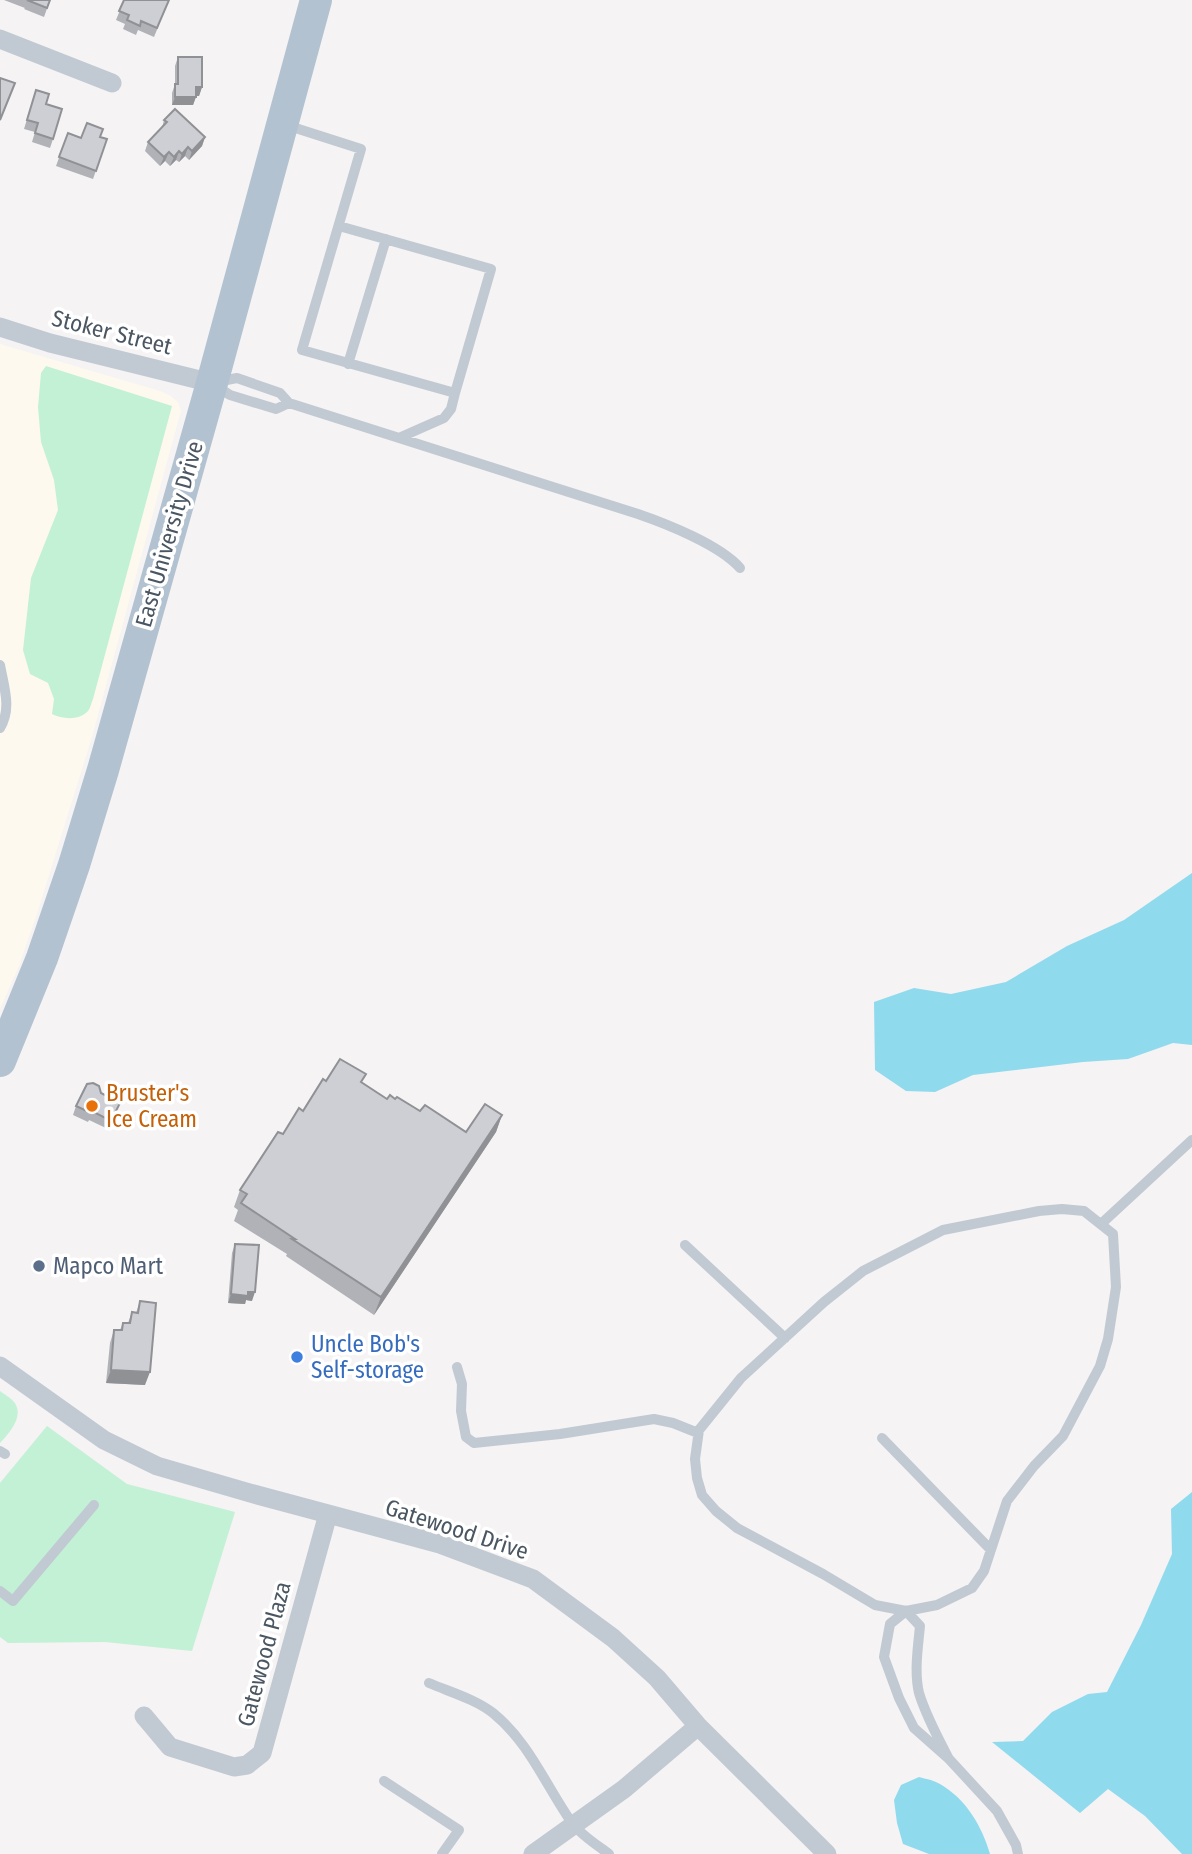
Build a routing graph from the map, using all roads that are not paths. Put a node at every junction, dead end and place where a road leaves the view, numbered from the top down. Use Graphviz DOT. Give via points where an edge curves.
graph roads {
  1 [pos="316,0"];
  2 [pos="0,39"];
  3 [pos="112,83"];
  4 [pos="282,124"];
  5 [pos="339,226"];
  6 [pos="387,239"];
  7 [pos="0,327"];
  8 [pos="348,364"];
  9 [pos="212,383"];
  10 [pos="455,393"];
  11 [pos="289,403"];
  12 [pos="401,437"];
  13 [pos="740,568"];
  14 [pos="0,665"];
  15 [pos="0,728"];
  16 [pos="0,1061"];
  17 [pos="1192,1140"];
  18 [pos="1101,1224"];
  19 [pos="685,1245"];
  20 [pos="785,1338"];
  21 [pos="0,1366"];
  22 [pos="457,1367"];
  23 [pos="698,1433"];
  24 [pos="883,1438"];
  25 [pos="94,1505"];
  26 [pos="328,1514"];
  27 [pos="991,1550"];
  28 [pos="0,1591"];
  29 [pos="906,1611"];
  30 [pos="429,1683"];
  31 [pos="144,1716"];
  32 [pos="698,1726"];
  33 [pos="949,1759"];
  34 [pos="384,1781"];
  35 [pos="573,1825"];
  36 [pos="442,1854"];
  37 [pos="533,1854"];
  38 [pos="609,1854"];
  39 [pos="827,1854"];
  40 [pos="1018,1854"];
  1 -- 4 [label="main road, East University Drive"];
  2 -- 3 [label="street"];
  4 -- 5 [label="lane" via="361,149"];
  4 -- 9 [label="main road, East University Drive"];
  5 -- 6 [label="lane"];
  5 -- 8 [label="lane" via="302,351"];
  6 -- 8 [label="lane"];
  6 -- 10 [label="lane" via="491,269"];
  7 -- 9 [label="street, Stoker Street"];
  8 -- 10 [label="lane"];
  9 -- 11 [label="lane" via="230,395 276,409"];
  9 -- 11 [label="lane" via="237,378 281,393"];
  9 -- 16 [label="main road, East University Drive" via="78,853 43,958"];
  10 -- 12 [label="lane" via="444,418"];
  11 -- 12 [label="lane"];
  12 -- 13 [label="lane" via="673,526 733,559"];
  14 -- 15 [label="lane" via="7,706"];
  17 -- 18 [label="lane"];
  18 -- 20 [label="lane" via="1084,1211 1062,1209 943,1230 863,1271"];
  18 -- 27 [label="lane" via="1113,1234 1116,1287 1100,1366 1063,1436 1007,1501"];
  19 -- 20 [label="lane"];
  20 -- 23 [label="lane" via="741,1378"];
  21 -- 26 [label="street, Gatewood Drive" via="104,1440 157,1465"];
  22 -- 23 [label="lane" via="466,1437 474,1443 654,1419"];
  23 -- 29 [label="lane" via="697,1478 702,1495 716,1511 737,1528 875,1605"];
  24 -- 27 [label="lane"];
  25 -- 28 [label="lane" via="13,1601"];
  26 -- 31 [label="street, Gatewood Plaza" via="262,1753 247,1765 234,1767 170,1747"];
  26 -- 32 [label="street, Gatewood Drive" via="440,1544 533,1579 613,1638 657,1678"];
  27 -- 29 [label="lane" via="972,1588 937,1605"];
  29 -- 33 [label="lane" via="920,1626 919,1690"];
  29 -- 33 [label="lane" via="890,1624 884,1657 914,1728"];
  30 -- 35 [label="lane" via="491,1712 512,1731"];
  32 -- 35 [label="street"];
  32 -- 39 [label="street, Gatewood Drive"];
  33 -- 40 [label="lane" via="998,1811"];
  34 -- 36 [label="lane" via="459,1830"];
  35 -- 37 [label="street"];
  35 -- 38 [label="lane"];
}
